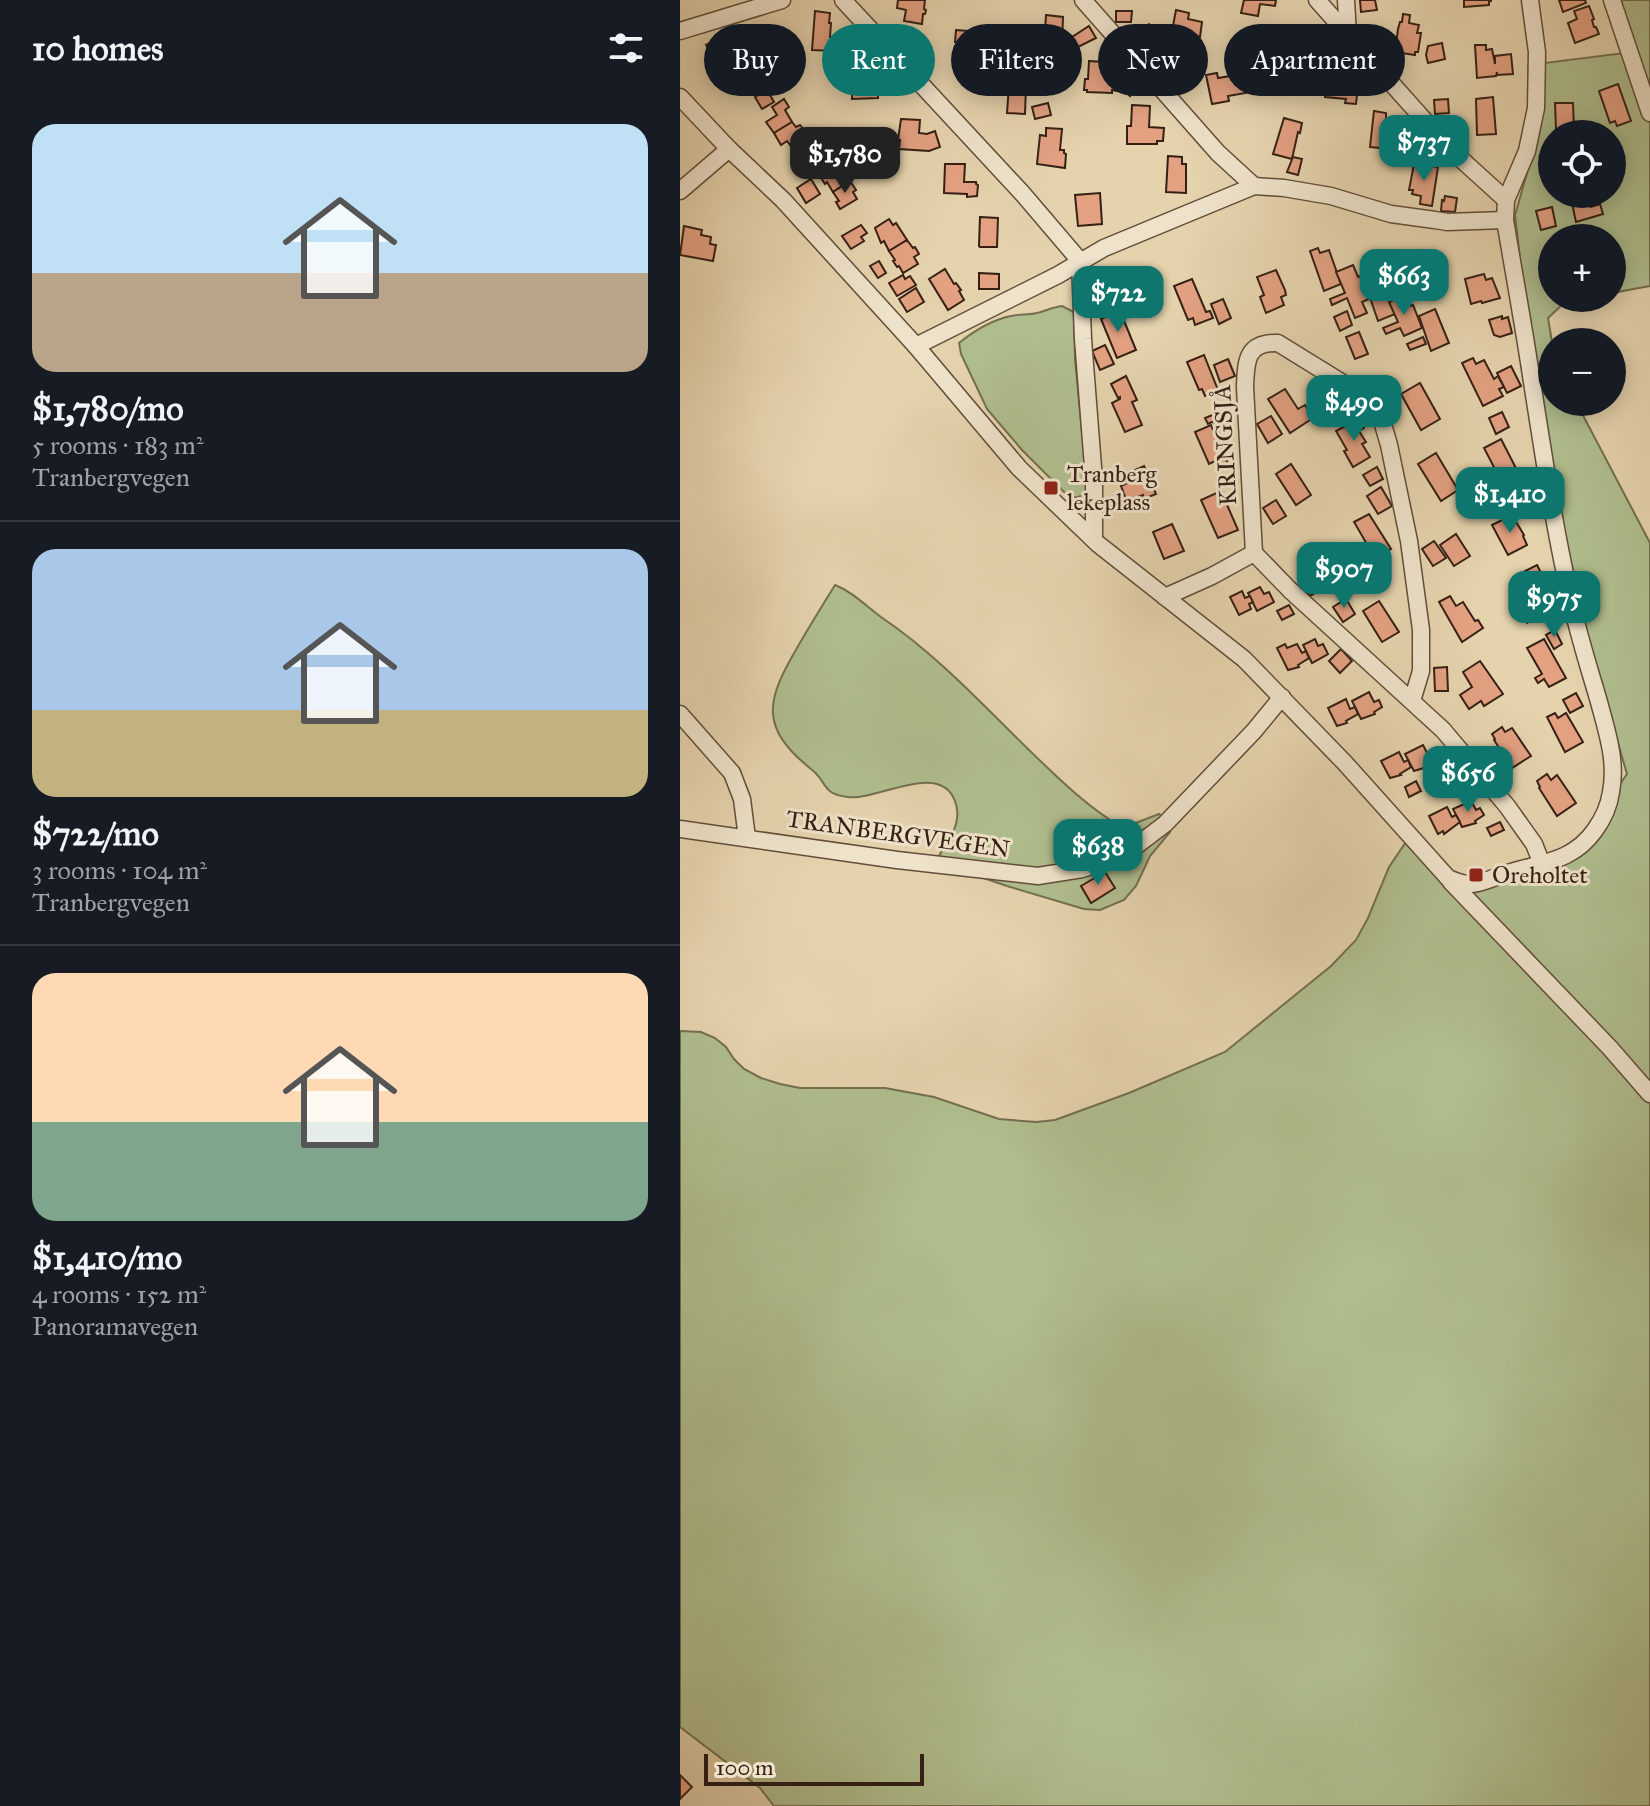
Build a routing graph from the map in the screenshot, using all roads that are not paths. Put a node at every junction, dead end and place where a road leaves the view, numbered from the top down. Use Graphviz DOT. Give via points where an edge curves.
graph roads {
  1 [pos="782,0"];
  2 [pos="843,0"];
  3 [pos="1083,0"];
  4 [pos="1317,0"];
  5 [pos="1346,0"];
  6 [pos="1530,0"];
  7 [pos="1612,0"];
  8 [pos="1338,24"];
  9 [pos="1347,24"];
  10 [pos="680,31"];
  11 [pos="1403,96"];
  12 [pos="680,97"];
  13 [pos="1650,113"];
  14 [pos="729,149"];
  15 [pos="1254,186"];
  16 [pos="680,191"];
  17 [pos="1506,200"];
  18 [pos="1505,220"];
  19 [pos="1080,261"];
  20 [pos="916,346"];
  21 [pos="1094,540"];
  22 [pos="1254,553"];
  23 [pos="1165,597"];
  24 [pos="1282,697"];
  25 [pos="1412,701"];
  26 [pos="680,714"];
  27 [pos="680,829"];
  28 [pos="747,838"];
  29 [pos="1542,864"];
  30 [pos="1455,882"];
  31 [pos="1650,1094"];
  1 -- 10 [label="street"];
  2 -- 19 [label="street"];
  3 -- 15 [label="street" via="1218,153"];
  4 -- 8 [label="street"];
  5 -- 9 [label="street"];
  6 -- 17 [label="street" via="1537,52 1536,108 1527,151"];
  7 -- 13 [label="street"];
  11 -- 17 [label="street"];
  12 -- 14 [label="street"];
  14 -- 16 [label="street"];
  14 -- 20 [label="street" via="783,200"];
  15 -- 18 [label="street" via="1331,196 1391,214 1447,222"];
  15 -- 19 [label="street"];
  17 -- 18 [label="street"];
  18 -- 29 [label="street" via="1557,535 1614,763 1606,811 1586,843"];
  19 -- 20 [label="street"];
  19 -- 21 [label="street"];
  20 -- 21 [label="street" via="1019,468"];
  21 -- 23 [label="street"];
  22 -- 23 [label="street"];
  22 -- 25 [label="street"];
  22 -- 25 [label="street, KRINGSJÅ" via="1246,362 1253,349 1267,342 1278,343 1367,398 1380,414 1407,531 1421,630 1421,671"];
  23 -- 24 [label="street" via="1244,659"];
  24 -- 28 [label="street, TRANBERGVEGEN" via="1165,824 1109,861 1082,869 1038,876"];
  24 -- 30 [label="street"];
  25 -- 29 [label="street" via="1507,806"];
  26 -- 28 [label="street" via="732,773"];
  27 -- 28 [label="street, TRANBERGVEGEN"];
  29 -- 30 [label="street" via="1481,883"];
  30 -- 31 [label="street"];
}
